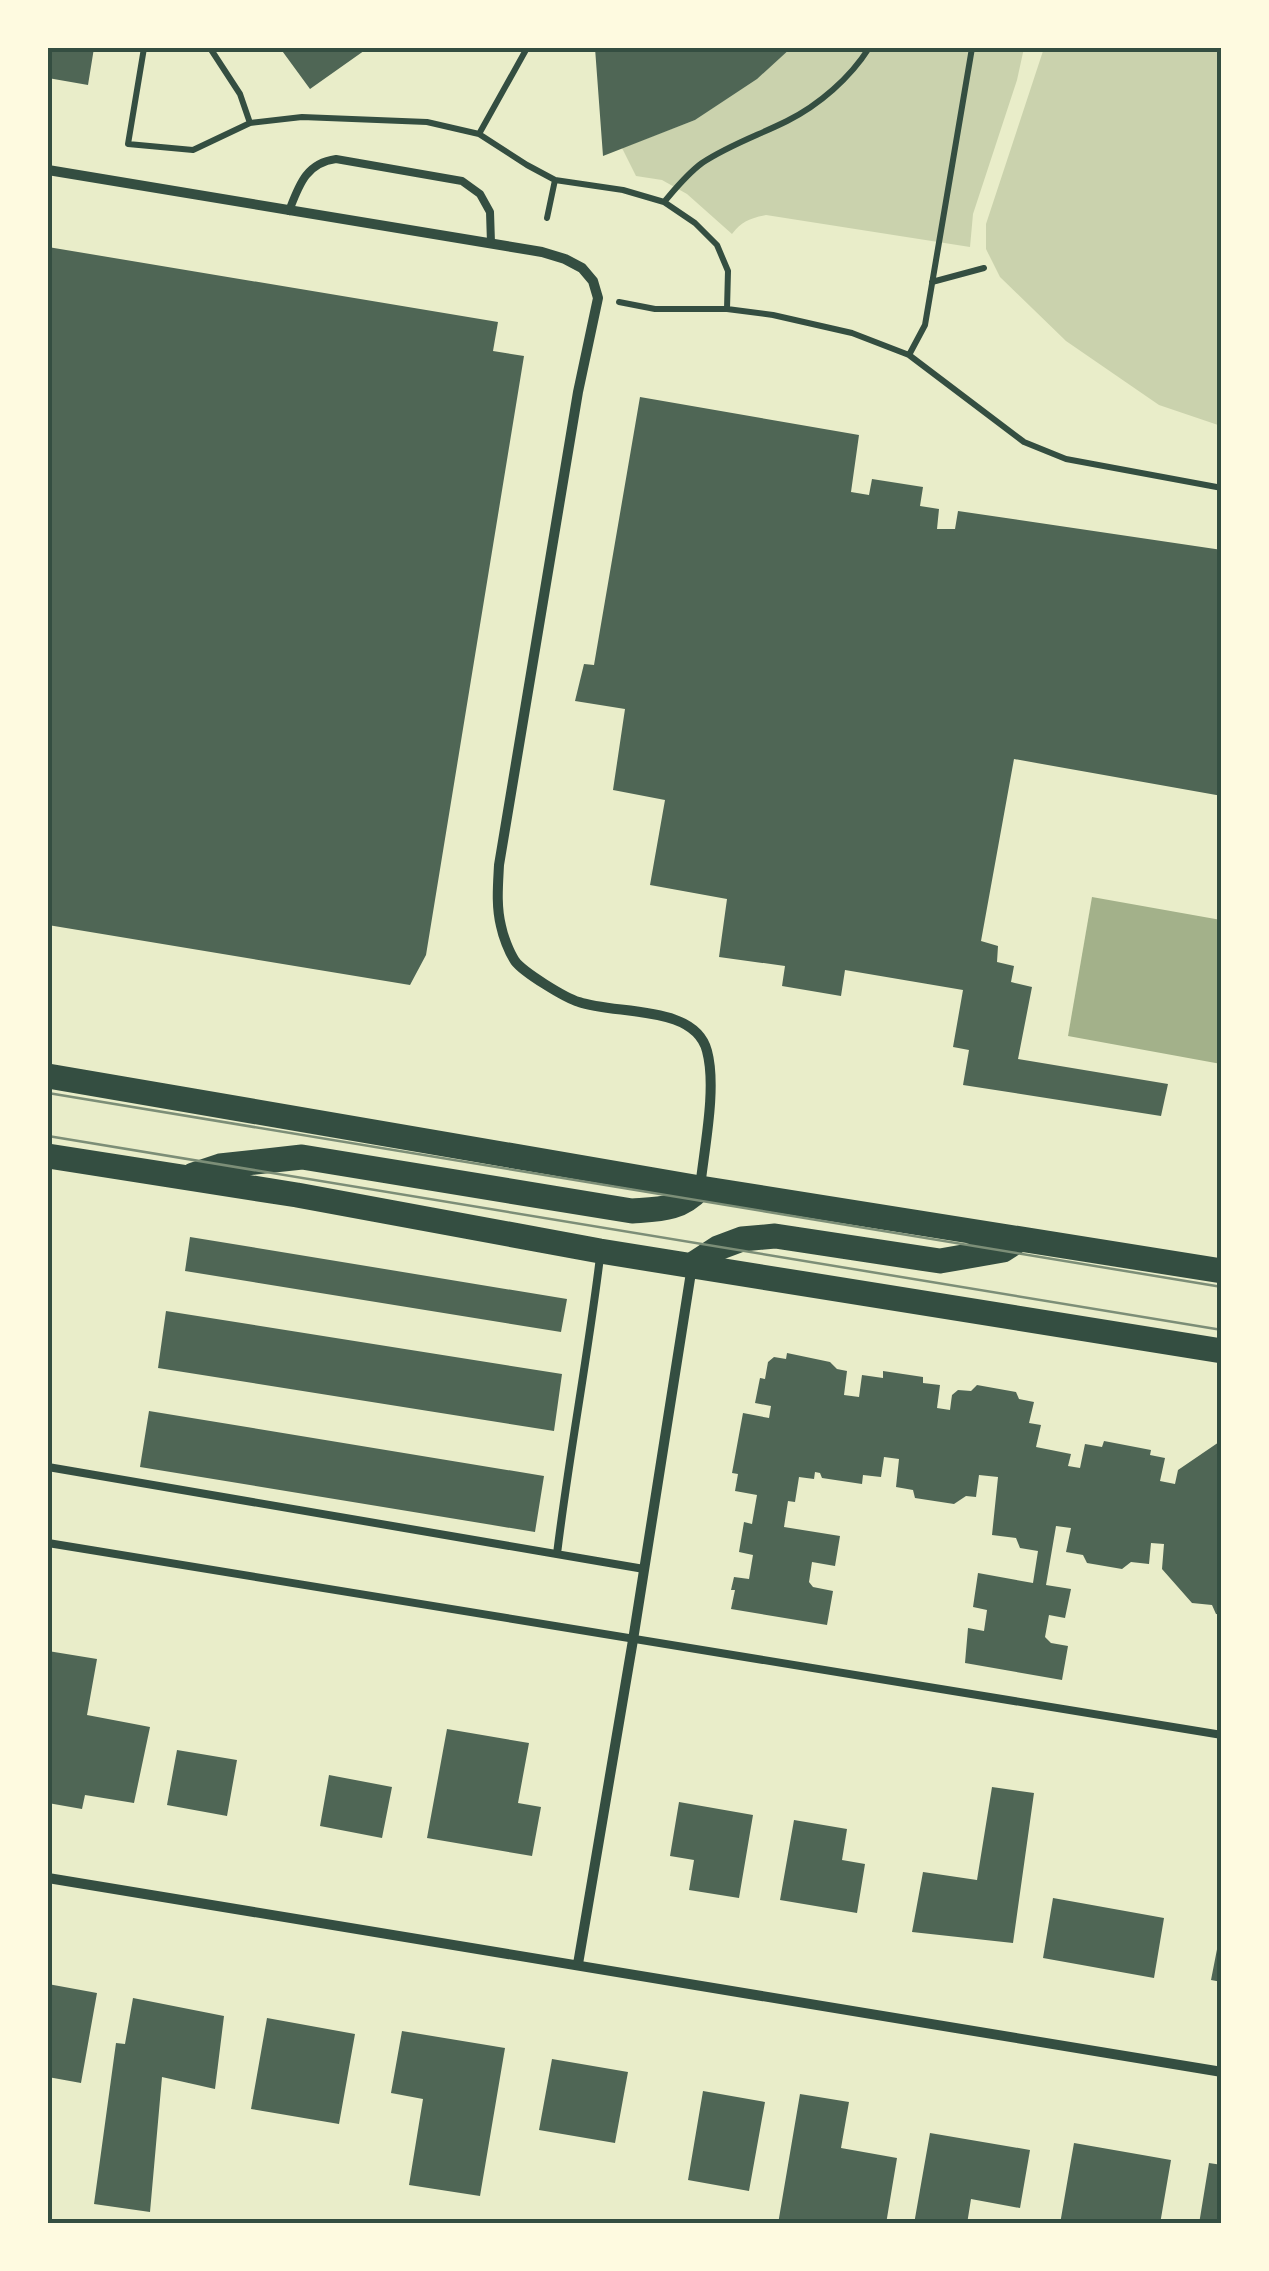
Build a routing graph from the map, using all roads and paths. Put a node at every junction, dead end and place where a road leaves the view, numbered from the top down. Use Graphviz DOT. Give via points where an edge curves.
graph roads {
  1 [pos="144,48"];
  2 [pos="210,48"];
  3 [pos="526,48"];
  4 [pos="868,48"];
  5 [pos="972,48"];
  6 [pos="250,124"];
  7 [pos="479,134"];
  8 [pos="128,144"];
  9 [pos="48,170"];
  10 [pos="556,180"];
  11 [pos="664,202"];
  12 [pos="289,210"];
  13 [pos="547,218"];
  14 [pos="491,244"];
  15 [pos="984,268"];
  16 [pos="932,282"];
  17 [pos="598,298"];
  18 [pos="909,354"];
  19 [pos="1222,488"];
  20 [pos="48,1076"];
  21 [pos="48,1156"];
  22 [pos="187,1178"];
  23 [pos="700,1188"];
  24 [pos="1020,1238"];
  25 [pos="600,1251"];
  26 [pos="692,1265"];
  27 [pos="1222,1272"];
  28 [pos="1222,1351"];
  29 [pos="48,1466"];
  30 [pos="48,1543"];
  31 [pos="556,1554"];
  32 [pos="644,1569"];
  33 [pos="633,1640"];
  34 [pos="1222,1735"];
  35 [pos="48,1878"];
  36 [pos="578,1964"];
  37 [pos="1222,2072"];
  1 -- 8 [label="path"];
  2 -- 6 [label="path" via="240,94"];
  3 -- 7 [label="path"];
  4 -- 11 [label="path" via="820,100 704,162"];
  5 -- 16 [label="path"];
  9 -- 12 [label="street"];
  10 -- 13 [label="path"];
  12 -- 14 [label="street"];
  12 -- 14 [label="lane" via="310,168 336,158 462,182 490,212"];
  14 -- 17 [label="street" via="565,259 582,268"];
  15 -- 16 [label="path"];
  16 -- 18 [label="path" via="925,325"];
  17 -- 18 [label="path" via="656,309 773,315"];
  17 -- 23 [label="street" via="499,865 501,928 516,962 554,989 579,1002 671,1017 690,1026 707,1048"];
  18 -- 19 [label="path" via="1024,442 1066,458"];
  20 -- 23 [label="main road"];
  21 -- 22 [label="main road"];
  22 -- 23 [label="main road" via="220,1166 302,1157 632,1211 666,1209"];
  22 -- 25 [label="main road"];
  23 -- 24 [label="main road"];
  24 -- 26 [label="main road" via="1003,1250 940,1260 794,1238 742,1239"];
  24 -- 27 [label="main road"];
  25 -- 26 [label="main road"];
  25 -- 31 [label="lane"];
  26 -- 28 [label="main road"];
  26 -- 32 [label="street"];
  29 -- 31 [label="lane"];
  30 -- 33 [label="lane"];
  31 -- 32 [label="lane"];
  32 -- 33 [label="street"];
  33 -- 34 [label="lane"];
  33 -- 36 [label="street"];
  35 -- 36 [label="street"];
  36 -- 37 [label="street"];
}
